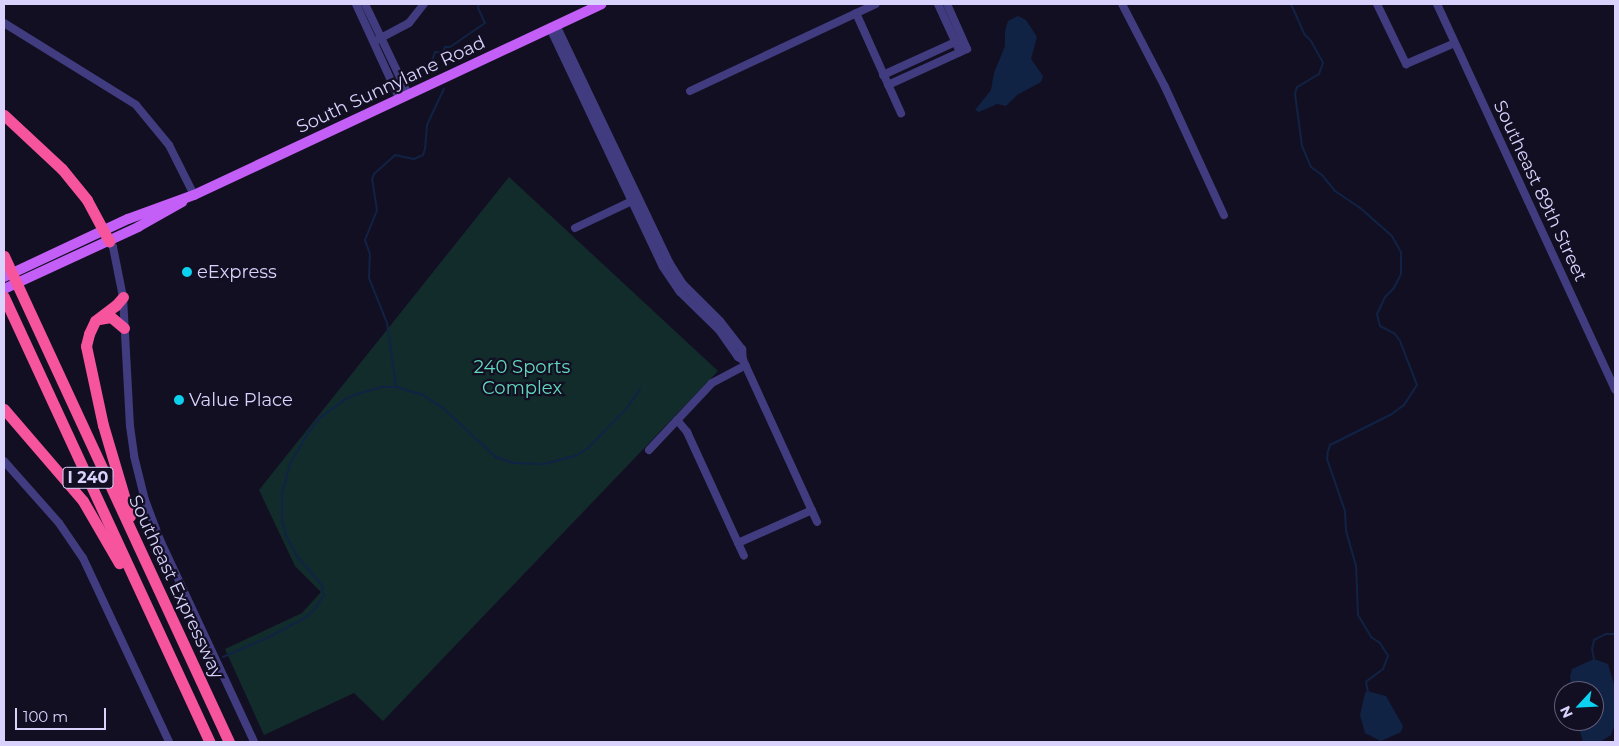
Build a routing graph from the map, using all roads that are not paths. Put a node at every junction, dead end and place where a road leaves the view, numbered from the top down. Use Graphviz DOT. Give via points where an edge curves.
graph roads {
  1 [pos="356,4"];
  2 [pos="365,4"];
  3 [pos="424,4"];
  4 [pos="601,4"];
  5 [pos="876,4"];
  6 [pos="938,4"];
  7 [pos="947,4"];
  8 [pos="1122,4"];
  9 [pos="1377,4"];
  10 [pos="1437,4"];
  11 [pos="856,13"];
  12 [pos="4,23"];
  13 [pos="553,26"];
  14 [pos="381,38"];
  15 [pos="959,40"];
  16 [pos="373,42"];
  17 [pos="1455,42"];
  18 [pos="884,75"];
  19 [pos="888,85"];
  20 [pos="690,91"];
  21 [pos="404,96"];
  22 [pos="901,113"];
  23 [pos="4,115"];
  24 [pos="194,195"];
  25 [pos="635,200"];
  26 [pos="1224,215"];
  27 [pos="575,228"];
  28 [pos="106,236"];
  29 [pos="4,256"];
  30 [pos="4,277"];
  31 [pos="4,289"];
  32 [pos="4,297"];
  33 [pos="123,297"];
  34 [pos="95,321"];
  35 [pos="124,328"];
  36 [pos="745,363"];
  37 [pos="1615,390"];
  38 [pos="4,409"];
  39 [pos="677,420"];
  40 [pos="649,450"];
  41 [pos="4,461"];
  42 [pos="812,510"];
  43 [pos="817,522"];
  44 [pos="738,543"];
  45 [pos="142,556"];
  46 [pos="744,556"];
  47 [pos="168,651"];
  48 [pos="170,742"];
  49 [pos="210,742"];
  50 [pos="229,742"];
  51 [pos="254,742"];
  1 -- 16 [label="street"];
  2 -- 14 [label="street"];
  3 -- 14 [label="street" via="409,23"];
  4 -- 13 [label="main road, South Sunnylane Road"];
  5 -- 11 [label="street"];
  6 -- 15 [label="street"];
  7 -- 15 [label="street"];
  8 -- 26 [label="street" via="1158,72"];
  9 -- 17 [label="street" via="1406,64"];
  10 -- 17 [label="street, Southeast 89th Street"];
  11 -- 18 [label="street"];
  11 -- 20 [label="street"];
  12 -- 24 [label="street" via="136,105 169,145"];
  13 -- 21 [label="main road, South Sunnylane Road"];
  13 -- 25 [label="street"];
  14 -- 16 [label="street"];
  14 -- 21 [label="street"];
  15 -- 18 [label="street"];
  15 -- 19 [label="street" via="964,51"];
  16 -- 21 [label="street"];
  17 -- 37 [label="street, Southeast 89th Street"];
  18 -- 19 [label="street"];
  19 -- 22 [label="street"];
  21 -- 24 [label="main road, South Sunnylane Road"];
  23 -- 28 [label="highway" via="62,169 86,200"];
  24 -- 28 [label="main road, South Sunnylane Road" via="165,214"];
  25 -- 27 [label="street"];
  25 -- 36 [label="street" via="659,250 701,307 733,335 742,349"];
  28 -- 30 [label="main road, South Sunnylane Road"];
  28 -- 31 [label="main road, South Sunnylane Road"];
  28 -- 33 [label="street" via="112,247"];
  29 -- 45 [label="highway, Southeast Expressway / I 240"];
  32 -- 47 [label="highway, Southeast Expressway / I 240"];
  33 -- 34 [label="highway"];
  33 -- 35 [label="street"];
  34 -- 35 [label="highway" via="108,316"];
  34 -- 45 [label="highway" via="89,334 87,356 110,452"];
  35 -- 51 [label="street" via="130,426 145,500 152,522"];
  36 -- 39 [label="street" via="715,380"];
  36 -- 42 [label="street"];
  38 -- 47 [label="highway" via="87,506"];
  39 -- 40 [label="street"];
  39 -- 44 [label="street" via="687,432"];
  41 -- 48 [label="street" via="59,523 83,558"];
  42 -- 43 [label="street"];
  42 -- 44 [label="street"];
  44 -- 46 [label="street"];
  45 -- 50 [label="highway, Southeast Expressway / I 240"];
  47 -- 49 [label="highway, Southeast Expressway / I 240"];
}
